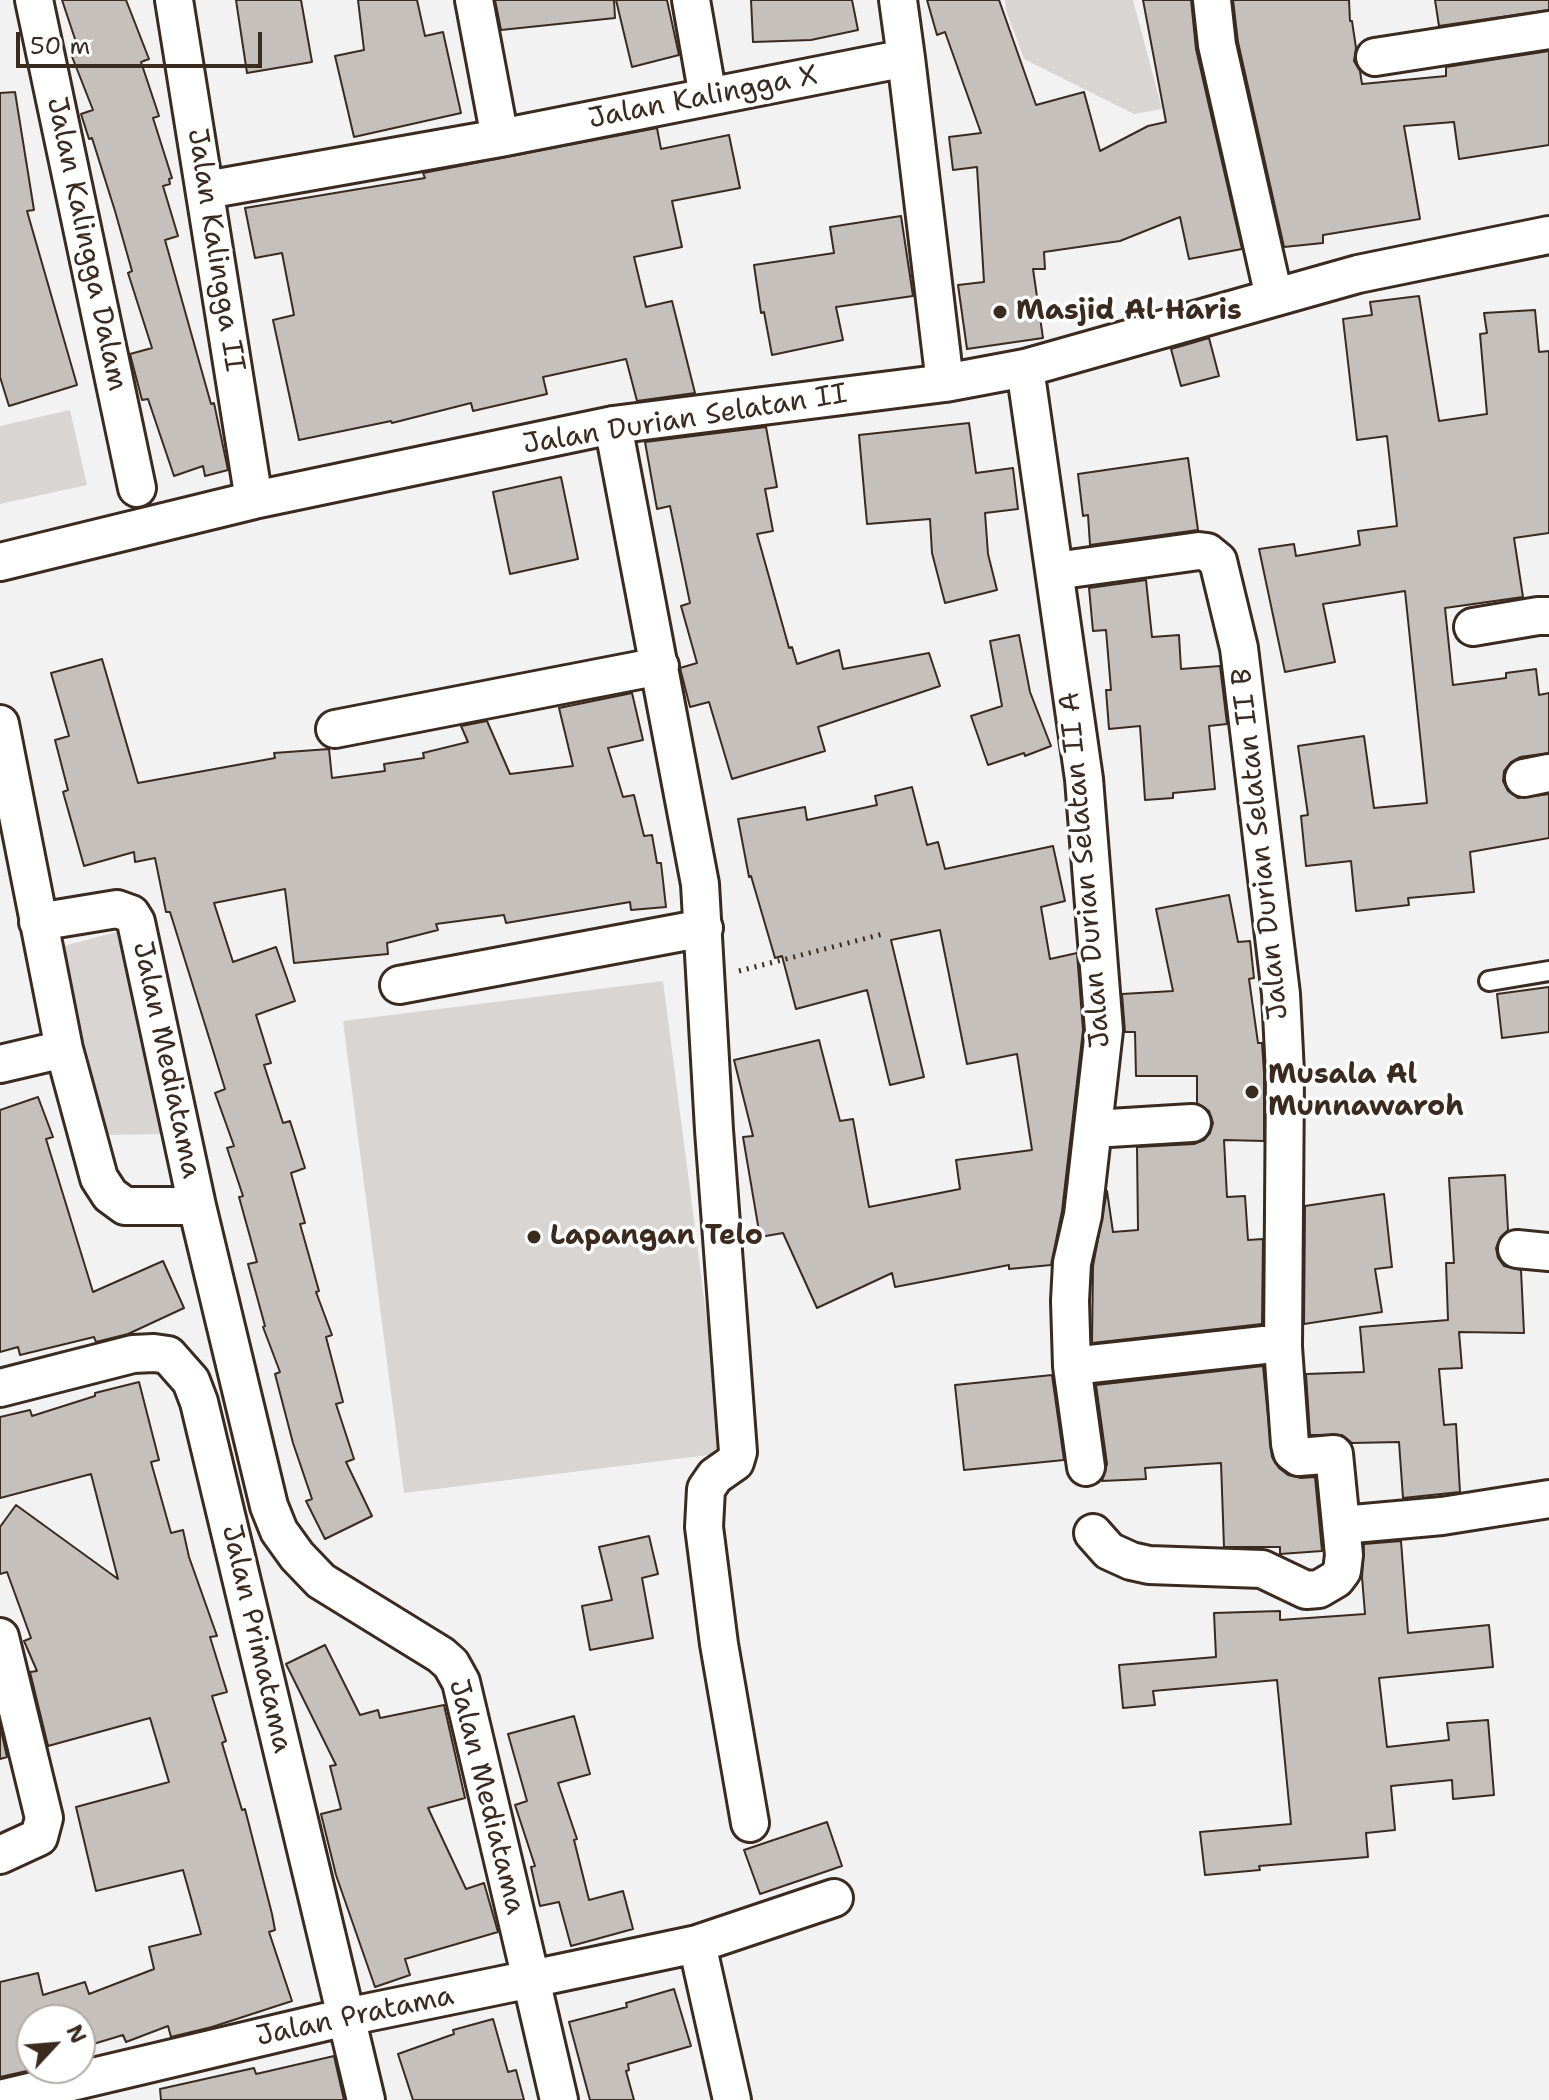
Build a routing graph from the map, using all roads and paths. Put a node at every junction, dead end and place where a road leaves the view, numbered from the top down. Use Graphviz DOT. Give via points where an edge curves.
graph roads {
  1 [pos="34,0"];
  2 [pos="174,0"];
  3 [pos="474,0"];
  4 [pos="691,0"];
  5 [pos="898,0"];
  6 [pos="1212,0"];
  7 [pos="1549,30"];
  8 [pos="1375,57"];
  9 [pos="906,58"];
  10 [pos="708,97"];
  11 [pos="500,138"];
  12 [pos="206,190"];
  13 [pos="1549,235"];
  14 [pos="1274,297"];
  15 [pos="1025,368"];
  16 [pos="945,383"];
  17 [pos="613,425"];
  18 [pos="137,488"];
  19 [pos="254,500"];
  20 [pos="0,562"];
  21 [pos="1055,571"];
  22 [pos="1549,616"];
  23 [pos="1473,627"];
  24 [pos="660,666"];
  25 [pos="0,724"];
  26 [pos="335,729"];
  27 [pos="38,922"];
  28 [pos="704,928"];
  29 [pos="883,934"];
  30 [pos="1549,971"];
  31 [pos="707,980"];
  32 [pos="1489,981"];
  33 [pos="399,985"];
  34 [pos="64,1049"];
  35 [pos="0,1064"];
  36 [pos="1192,1123"];
  37 [pos="1093,1129"];
  38 [pos="197,1206"];
  39 [pos="1264,1345"];
  40 [pos="1072,1366"];
  41 [pos="0,1388"];
  42 [pos="1086,1467"];
  43 [pos="1549,1499"];
  44 [pos="1342,1525"];
  45 [pos="1093,1533"];
  46 [pos="0,1637"];
  47 [pos="750,1823"];
  48 [pos="0,1855"];
  49 [pos="834,1898"];
  50 [pos="697,1944"];
  51 [pos="531,1979"];
  52 [pos="346,2017"];
  53 [pos="60,2093"];
  54 [pos="0,2099"];
  55 [pos="366,2100"];
  56 [pos="559,2100"];
  57 [pos="732,2100"];
  1 -- 18 [label="street, Jalan Kalingga Dalam"];
  2 -- 12 [label="street, Jalan Kalingga II"];
  3 -- 11 [label="street"];
  4 -- 10 [label="street"];
  5 -- 9 [label="street"];
  6 -- 14 [label="street" via="1217,45"];
  7 -- 8 [label="street"];
  9 -- 10 [label="street, Jalan Kalingga X"];
  9 -- 16 [label="street"];
  10 -- 11 [label="street, Jalan Kalingga X"];
  11 -- 12 [label="street, Jalan Kalingga X"];
  12 -- 19 [label="street, Jalan Kalingga II"];
  13 -- 14 [label="street, Jalan Durian Selatan II"];
  14 -- 15 [label="street, Jalan Durian Selatan II"];
  15 -- 16 [label="street, Jalan Durian Selatan II"];
  15 -- 21 [label="street, Jalan Durian Selatan II A"];
  16 -- 17 [label="street, Jalan Durian Selatan II"];
  17 -- 19 [label="street, Jalan Durian Selatan II"];
  17 -- 24 [label="street"];
  19 -- 20 [label="street, Jalan Durian Selatan II"];
  21 -- 37 [label="street, Jalan Durian Selatan II A" via="1084,779 1104,1030"];
  21 -- 44 [label="street, Jalan Durian Selatan II B" via="1199,551 1218,561 1239,648 1281,994 1283,1347 1290,1444 1299,1457 1334,1454"];
  22 -- 23 [label="street"];
  24 -- 26 [label="street"];
  24 -- 28 [label="street"];
  25 -- 27 [label="street, Jalan Mediatama"];
  27 -- 34 [label="street, Jalan Mediatama"];
  27 -- 38 [label="street, Jalan Mediatama" via="117,909 136,922"];
  28 -- 31 [label="street"];
  28 -- 33 [label="street"];
  29 -- 31 [label="path"];
  30 -- 32 [label="lane"];
  31 -- 47 [label="street" via="738,1452 735,1462 706,1489 704,1527"];
  34 -- 35 [label="street"];
  34 -- 38 [label="street, Jalan Mediatama" via="103,1188 125,1206"];
  36 -- 37 [label="street"];
  37 -- 40 [label="street, Jalan Durian Selatan II A" via="1072,1263"];
  38 -- 51 [label="street, Jalan Mediatama" via="279,1531 321,1581 451,1664 461,1682"];
  39 -- 40 [label="street"];
  40 -- 42 [label="street, Jalan Durian Selatan II A"];
  41 -- 52 [label="street, Jalan Primatama" via="154,1353 168,1355 191,1381"];
  43 -- 44 [label="street"];
  44 -- 45 [label="street" via="1339,1576 1319,1589 1306,1590 1262,1569 1131,1561 1109,1551"];
  46 -- 48 [label="street" via="44,1818 39,1837"];
  49 -- 50 [label="street"];
  50 -- 51 [label="street"];
  50 -- 57 [label="street"];
  51 -- 52 [label="street, Jalan Pratama"];
  51 -- 56 [label="street"];
  52 -- 53 [label="street, Jalan Pratama"];
  52 -- 55 [label="street, Jalan Primatama"];
  53 -- 54 [label="street, Jalan Pratama"];
}
